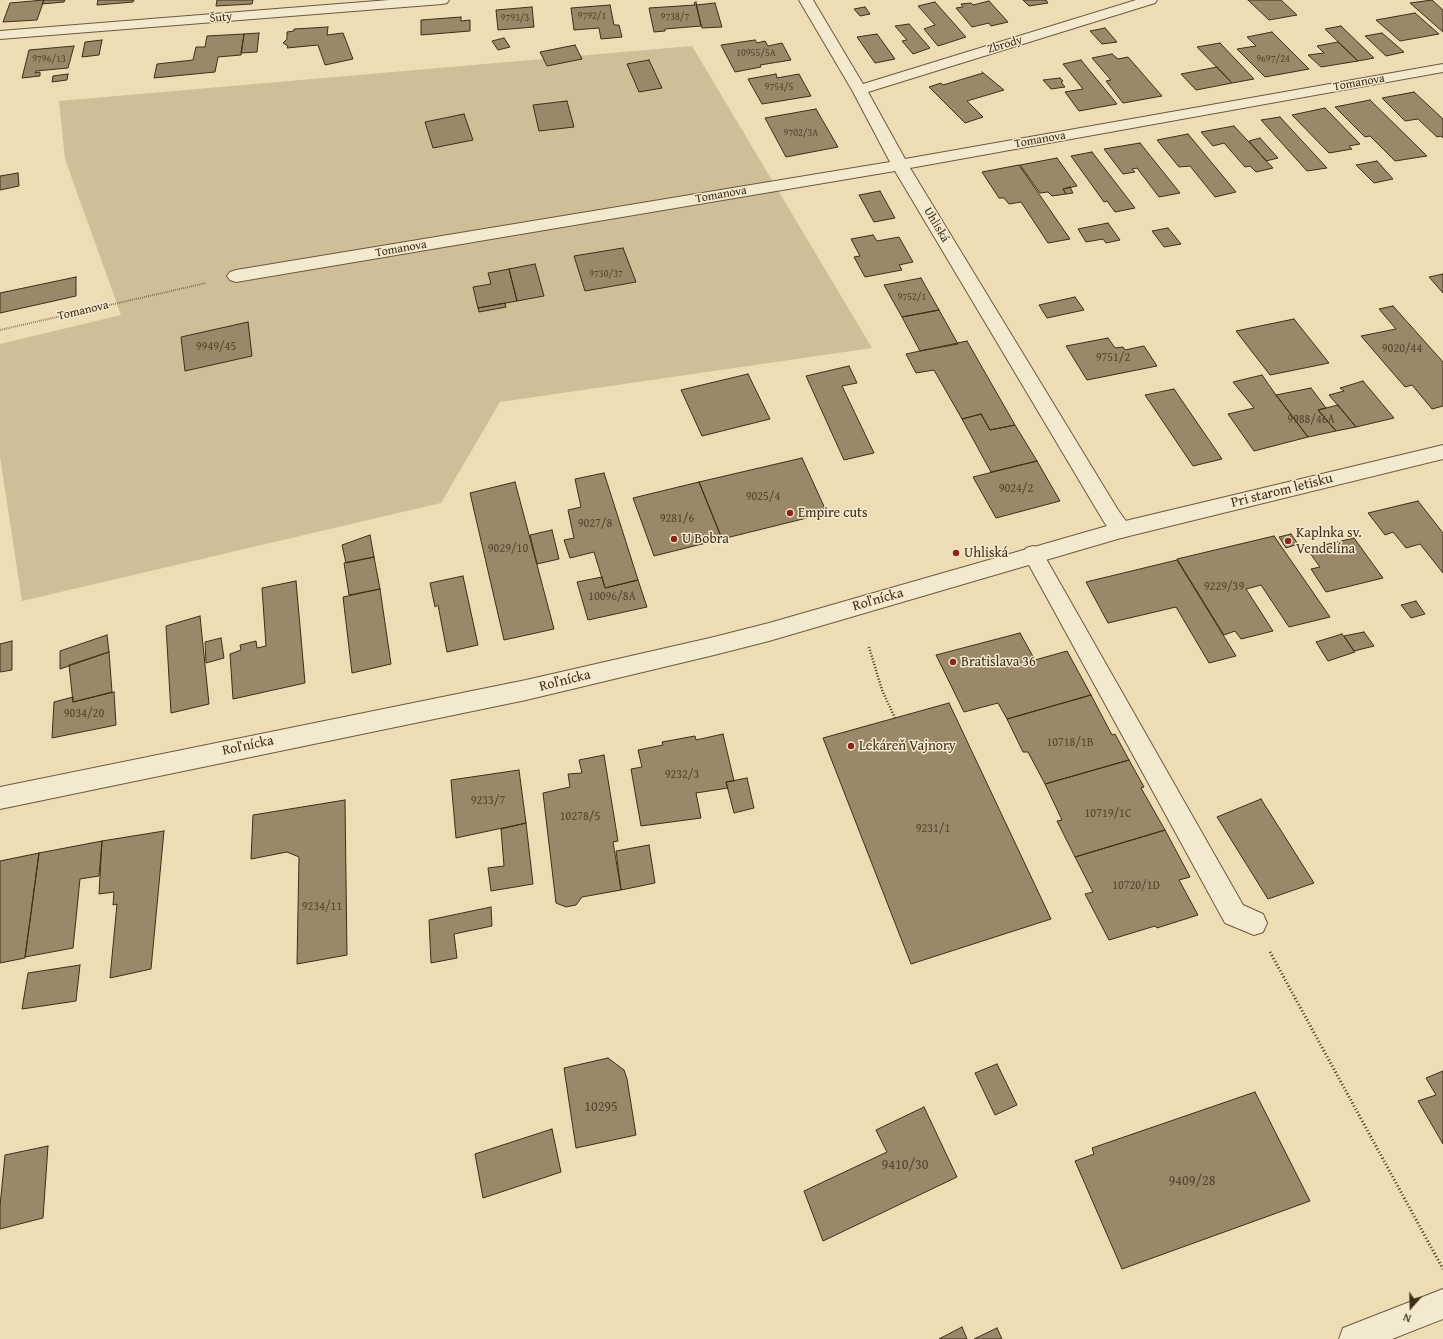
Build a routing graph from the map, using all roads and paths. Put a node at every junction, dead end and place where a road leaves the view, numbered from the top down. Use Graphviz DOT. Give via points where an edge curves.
graph roads {
  1 [pos="442,0"];
  2 [pos="806,0"];
  3 [pos="1150,0"];
  4 [pos="0,35"];
  5 [pos="1443,68"];
  6 [pos="859,90"];
  7 [pos="900,165"];
  8 [pos="236,276"];
  9 [pos="0,330"];
  10 [pos="1443,452"];
  11 [pos="1121,530"];
  12 [pos="1033,554"];
  13 [pos="869,647"];
  14 [pos="895,718"];
  15 [pos="0,798"];
  16 [pos="1254,923"];
  17 [pos="1443,1270"];
  18 [pos="1443,1304"];
  19 [pos="1354,1339"];
  1 -- 4 [label="street, Šuty"];
  2 -- 6 [label="street, Uhliská"];
  3 -- 6 [label="street, Zbrody"];
  5 -- 7 [label="street, Tomanova"];
  6 -- 7 [label="street, Uhliská"];
  7 -- 8 [label="street, Tomanova"];
  7 -- 11 [label="street, Uhliská"];
  8 -- 9 [label="path, Tomanova"];
  10 -- 11 [label="street, Pri starom letisku"];
  11 -- 12 [label="street, Roľnícka"];
  12 -- 15 [label="street, Roľnícka" via="769,632 526,690"];
  12 -- 16 [label="street" via="1234,914"];
  13 -- 14 [label="path" via="882,690"];
  16 -- 17 [label="path"];
  18 -- 19 [label="street"];
}
